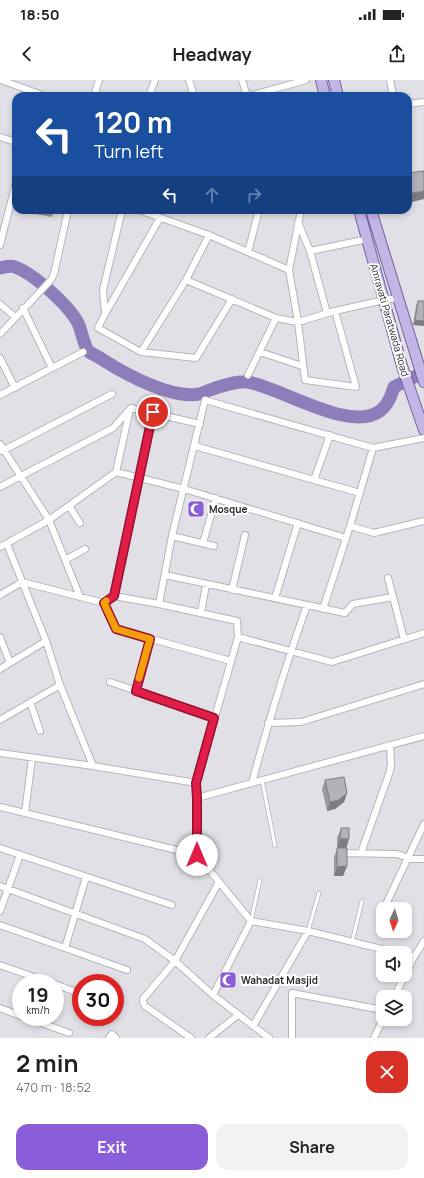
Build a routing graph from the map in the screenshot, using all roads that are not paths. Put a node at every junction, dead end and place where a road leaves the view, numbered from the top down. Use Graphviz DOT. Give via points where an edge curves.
graph roads {
  1 [pos="1,80"];
  2 [pos="99,80"];
  3 [pos="155,80"];
  4 [pos="189,80"];
  5 [pos="242,80"];
  6 [pos="306,80"];
  7 [pos="320,80"];
  8 [pos="334,80"];
  9 [pos="390,80"];
  10 [pos="31,92"];
  11 [pos="96,92"];
  12 [pos="151,92"];
  13 [pos="193,92"];
  14 [pos="246,92"];
  15 [pos="262,92"];
  16 [pos="323,92"];
  17 [pos="337,92"];
  18 [pos="392,92"];
  19 [pos="424,102"];
  20 [pos="412,104"];
  21 [pos="0,137"];
  22 [pos="12,141"];
  23 [pos="12,198"];
  24 [pos="67,214"];
  25 [pos="121,214"];
  26 [pos="150,214"];
  27 [pos="258,214"];
  28 [pos="299,214"];
  29 [pos="360,214"];
  30 [pos="372,214"];
  31 [pos="160,218"];
  32 [pos="298,222"];
  33 [pos="209,236"];
  34 [pos="368,239"];
  35 [pos="0,245"];
  36 [pos="310,251"];
  37 [pos="248,252"];
  38 [pos="289,270"];
  39 [pos="186,280"];
  40 [pos="398,298"];
  41 [pos="232,299"];
  42 [pos="384,300"];
  43 [pos="0,304"];
  44 [pos="23,308"];
  45 [pos="335,311"];
  46 [pos="327,313"];
  47 [pos="105,314"];
  48 [pos="15,317"];
  49 [pos="276,318"];
  50 [pos="298,322"];
  51 [pos="0,334"];
  52 [pos="83,352"];
  53 [pos="141,352"];
  54 [pos="260,352"];
  55 [pos="0,358"];
  56 [pos="302,366"];
  57 [pos="52,368"];
  58 [pos="248,375"];
  59 [pos="424,381"];
  60 [pos="14,388"];
  61 [pos="112,394"];
  62 [pos="0,395"];
  63 [pos="131,408"];
  64 [pos="153,412"];
  65 [pos="200,424"];
  66 [pos="424,430"];
  67 [pos="330,435"];
  68 [pos="424,438"];
  69 [pos="195,446"];
  70 [pos="1,448"];
  71 [pos="373,448"];
  72 [pos="116,472"];
  73 [pos="21,476"];
  74 [pos="139,477"];
  75 [pos="314,480"];
  76 [pos="0,487"];
  77 [pos="184,489"];
  78 [pos="360,493"];
  79 [pos="216,498"];
  80 [pos="68,506"];
  81 [pos="49,520"];
  82 [pos="424,522"];
  83 [pos="80,523"];
  84 [pos="298,523"];
  85 [pos="350,526"];
  86 [pos="245,535"];
  87 [pos="172,536"];
  88 [pos="346,538"];
  89 [pos="202,543"];
  90 [pos="6,544"];
  91 [pos="214,546"];
  92 [pos="0,547"];
  93 [pos="86,548"];
  94 [pos="65,560"];
  95 [pos="164,575"];
  96 [pos="388,578"];
  97 [pos="22,582"];
  98 [pos="206,584"];
  99 [pos="232,590"];
  100 [pos="0,595"];
  101 [pos="114,596"];
  102 [pos="80,597"];
  103 [pos="393,597"];
  104 [pos="274,598"];
  105 [pos="104,603"];
  106 [pos="159,604"];
  107 [pos="307,605"];
  108 [pos="323,609"];
  109 [pos="201,612"];
  110 [pos="424,633"];
  111 [pos="0,637"];
  112 [pos="238,637"];
  113 [pos="150,639"];
  114 [pos="404,639"];
  115 [pos="46,642"];
  116 [pos="291,650"];
  117 [pos="231,661"];
  118 [pos="10,663"];
  119 [pos="0,669"];
  120 [pos="110,682"];
  121 [pos="424,684"];
  122 [pos="60,685"];
  123 [pos="136,691"];
  124 [pos="30,702"];
  125 [pos="214,718"];
  126 [pos="0,720"];
  127 [pos="268,723"];
  128 [pos="40,732"];
  129 [pos="424,736"];
  130 [pos="390,745"];
  131 [pos="0,753"];
  132 [pos="32,758"];
  133 [pos="94,766"];
  134 [pos="262,780"];
  135 [pos="196,783"];
  136 [pos="252,783"];
  137 [pos="197,798"];
  138 [pos="0,807"];
  139 [pos="25,812"];
  140 [pos="424,824"];
  141 [pos="275,846"];
  142 [pos="0,848"];
  143 [pos="336,853"];
  144 [pos="361,854"];
  145 [pos="20,855"];
  146 [pos="197,855"];
  147 [pos="408,858"];
  148 [pos="424,859"];
  149 [pos="86,876"];
  150 [pos="260,880"];
  151 [pos="219,882"];
  152 [pos="0,886"];
  153 [pos="8,888"];
  154 [pos="319,893"];
  155 [pos="362,902"];
  156 [pos="387,902"];
  157 [pos="172,905"];
  158 [pos="0,911"];
  159 [pos="75,913"];
  160 [pos="251,921"];
  161 [pos="0,925"];
  162 [pos="308,931"];
  163 [pos="424,941"];
  164 [pos="352,942"];
  165 [pos="65,948"];
  166 [pos="376,948"];
  167 [pos="414,957"];
  168 [pos="175,961"];
  169 [pos="0,965"];
  170 [pos="127,970"];
  171 [pos="26,974"];
  172 [pos="398,990"];
  173 [pos="213,995"];
  174 [pos="0,1008"];
  175 [pos="376,1009"];
  176 [pos="12,1013"];
  177 [pos="238,1015"];
  178 [pos="50,1026"];
  179 [pos="253,1026"];
  180 [pos="380,1026"];
  181 [pos="69,1033"];
  182 [pos="108,1038"];
  183 [pos="116,1038"];
  184 [pos="191,1038"];
  185 [pos="209,1038"];
  186 [pos="269,1038"];
  187 [pos="292,1038"];
  188 [pos="374,1038"];
  1 -- 10 [label="street"];
  2 -- 11 [label="street"];
  3 -- 12 [label="street"];
  4 -- 13 [label="street"];
  5 -- 14 [label="street"];
  6 -- 15 [label="street"];
  7 -- 16 [label="main road"];
  8 -- 17 [label="main road"];
  9 -- 18 [label="street"];
  19 -- 20 [label="street"];
  21 -- 22 [label="street"];
  23 -- 35 [label="street"];
  24 -- 44 [label="street" via="54,274"];
  25 -- 47 [label="street" via="103,290"];
  26 -- 31 [label="street"];
  27 -- 37 [label="street"];
  28 -- 32 [label="street"];
  29 -- 34 [label="main road, Amravati Paratwada Road"];
  30 -- 40 [label="main road, Amravati Paratwada Road"];
  31 -- 33 [label="street"];
  31 -- 47 [label="street"];
  32 -- 36 [label="street"];
  32 -- 38 [label="street"];
  33 -- 37 [label="street"];
  33 -- 39 [label="street"];
  34 -- 36 [label="street"];
  34 -- 42 [label="main road, Amravati Paratwada Road"];
  36 -- 46 [label="street"];
  37 -- 38 [label="street"];
  38 -- 50 [label="street"];
  39 -- 41 [label="street"];
  39 -- 53 [label="street"];
  40 -- 42 [label="street"];
  40 -- 59 [label="main road, Amravati Paratwada Road"];
  41 -- 49 [label="street"];
  41 -- 53 [label="street" via="196,358"];
  42 -- 45 [label="street"];
  42 -- 66 [label="main road, Amravati Paratwada Road" via="402,366"];
  43 -- 48 [label="street"];
  44 -- 48 [label="street"];
  44 -- 57 [label="street"];
  45 -- 46 [label="street"];
  45 -- 56 [label="street" via="356,387 305,380"];
  46 -- 50 [label="street"];
  47 -- 53 [label="street" via="98,328"];
  48 -- 51 [label="street"];
  49 -- 50 [label="street"];
  49 -- 54 [label="street"];
  50 -- 56 [label="street"];
  52 -- 57 [label="street"];
  54 -- 56 [label="street"];
  54 -- 58 [label="street"];
  55 -- 60 [label="street"];
  57 -- 60 [label="street"];
  60 -- 62 [label="street"];
  61 -- 70 [label="street"];
  63 -- 64 [label="street"];
  63 -- 72 [label="street"];
  63 -- 73 [label="street" via="113,428"];
  64 -- 65 [label="street"];
  64 -- 74 [label="street"];
  65 -- 67 [label="street" via="205,400"];
  65 -- 69 [label="street"];
  67 -- 71 [label="street"];
  67 -- 75 [label="street"];
  68 -- 71 [label="street"];
  69 -- 75 [label="street"];
  69 -- 77 [label="street"];
  70 -- 73 [label="street"];
  71 -- 78 [label="street"];
  72 -- 74 [label="street"];
  72 -- 80 [label="street"];
  73 -- 76 [label="street"];
  73 -- 81 [label="street"];
  74 -- 77 [label="street"];
  74 -- 101 [label="street"];
  75 -- 78 [label="street"];
  77 -- 79 [label="street"];
  77 -- 87 [label="street"];
  78 -- 85 [label="street"];
  79 -- 84 [label="street"];
  79 -- 89 [label="street"];
  80 -- 81 [label="street"];
  80 -- 83 [label="street"];
  81 -- 90 [label="street"];
  81 -- 94 [label="street"];
  82 -- 85 [label="street" via="374,533"];
  84 -- 88 [label="street"];
  84 -- 104 [label="street"];
  85 -- 88 [label="street"];
  86 -- 99 [label="street"];
  87 -- 89 [label="street"];
  87 -- 95 [label="street"];
  88 -- 108 [label="street"];
  89 -- 91 [label="street"];
  90 -- 92 [label="street"];
  90 -- 97 [label="street"];
  93 -- 94 [label="street"];
  94 -- 102 [label="street"];
  95 -- 98 [label="street"];
  95 -- 106 [label="street"];
  96 -- 103 [label="street"];
  97 -- 100 [label="street"];
  97 -- 102 [label="street"];
  97 -- 115 [label="street"];
  98 -- 99 [label="street"];
  98 -- 109 [label="street"];
  99 -- 104 [label="street"];
  101 -- 105 [label="street"];
  101 -- 106 [label="street"];
  102 -- 105 [label="street"];
  103 -- 108 [label="street" via="353,604 345,613"];
  103 -- 114 [label="street"];
  104 -- 107 [label="street"];
  105 -- 113 [label="street" via="116,629"];
  106 -- 109 [label="street"];
  107 -- 108 [label="street"];
  107 -- 116 [label="street"];
  109 -- 112 [label="street" via="238,621"];
  110 -- 114 [label="street"];
  111 -- 118 [label="street"];
  112 -- 116 [label="street"];
  112 -- 117 [label="street"];
  113 -- 117 [label="street"];
  113 -- 123 [label="street"];
  114 -- 116 [label="street" via="332,662"];
  115 -- 118 [label="street"];
  115 -- 122 [label="street"];
  116 -- 127 [label="street"];
  117 -- 125 [label="street"];
  118 -- 119 [label="street"];
  120 -- 123 [label="street"];
  121 -- 127 [label="street" via="301,722"];
  122 -- 124 [label="street"];
  122 -- 133 [label="street"];
  123 -- 125 [label="street"];
  124 -- 126 [label="street"];
  124 -- 128 [label="street"];
  125 -- 135 [label="street"];
  127 -- 136 [label="street"];
  129 -- 130 [label="street"];
  130 -- 134 [label="street"];
  130 -- 144 [label="street" via="390,771"];
  131 -- 132 [label="street"];
  132 -- 133 [label="street"];
  132 -- 139 [label="street"];
  133 -- 135 [label="street"];
  134 -- 136 [label="street"];
  134 -- 141 [label="lane"];
  135 -- 137 [label="street"];
  136 -- 137 [label="street"];
  137 -- 146 [label="street"];
  138 -- 139 [label="street"];
  139 -- 146 [label="street"];
  140 -- 147 [label="street"];
  142 -- 145 [label="street"];
  143 -- 144 [label="street"];
  144 -- 147 [label="street" via="397,854"];
  145 -- 149 [label="street"];
  145 -- 153 [label="street"];
  146 -- 151 [label="street"];
  147 -- 148 [label="street"];
  147 -- 156 [label="street"];
  149 -- 157 [label="street"];
  149 -- 159 [label="street"];
  150 -- 160 [label="lane"];
  151 -- 160 [label="street"];
  151 -- 168 [label="street"];
  152 -- 153 [label="street"];
  153 -- 158 [label="street"];
  153 -- 159 [label="street"];
  154 -- 162 [label="lane"];
  155 -- 164 [label="lane"];
  159 -- 165 [label="street"];
  159 -- 168 [label="street" via="145,939"];
  160 -- 162 [label="street"];
  160 -- 173 [label="street"];
  161 -- 165 [label="street"];
  162 -- 164 [label="street"];
  162 -- 179 [label="street"];
  163 -- 167 [label="street"];
  164 -- 166 [label="street"];
  165 -- 170 [label="street"];
  167 -- 172 [label="street"];
  168 -- 173 [label="street"];
  168 -- 184 [label="street" via="145,995 143,1002"];
  169 -- 171 [label="street"];
  173 -- 177 [label="street"];
  174 -- 176 [label="street"];
  175 -- 187 [label="street" via="292,993"];
  177 -- 179 [label="street"];
  177 -- 185 [label="street"];
  178 -- 181 [label="street"];
  179 -- 186 [label="street"];
  180 -- 188 [label="street"];
  182 -- 183 [label="street" via="112,1034"];
}
